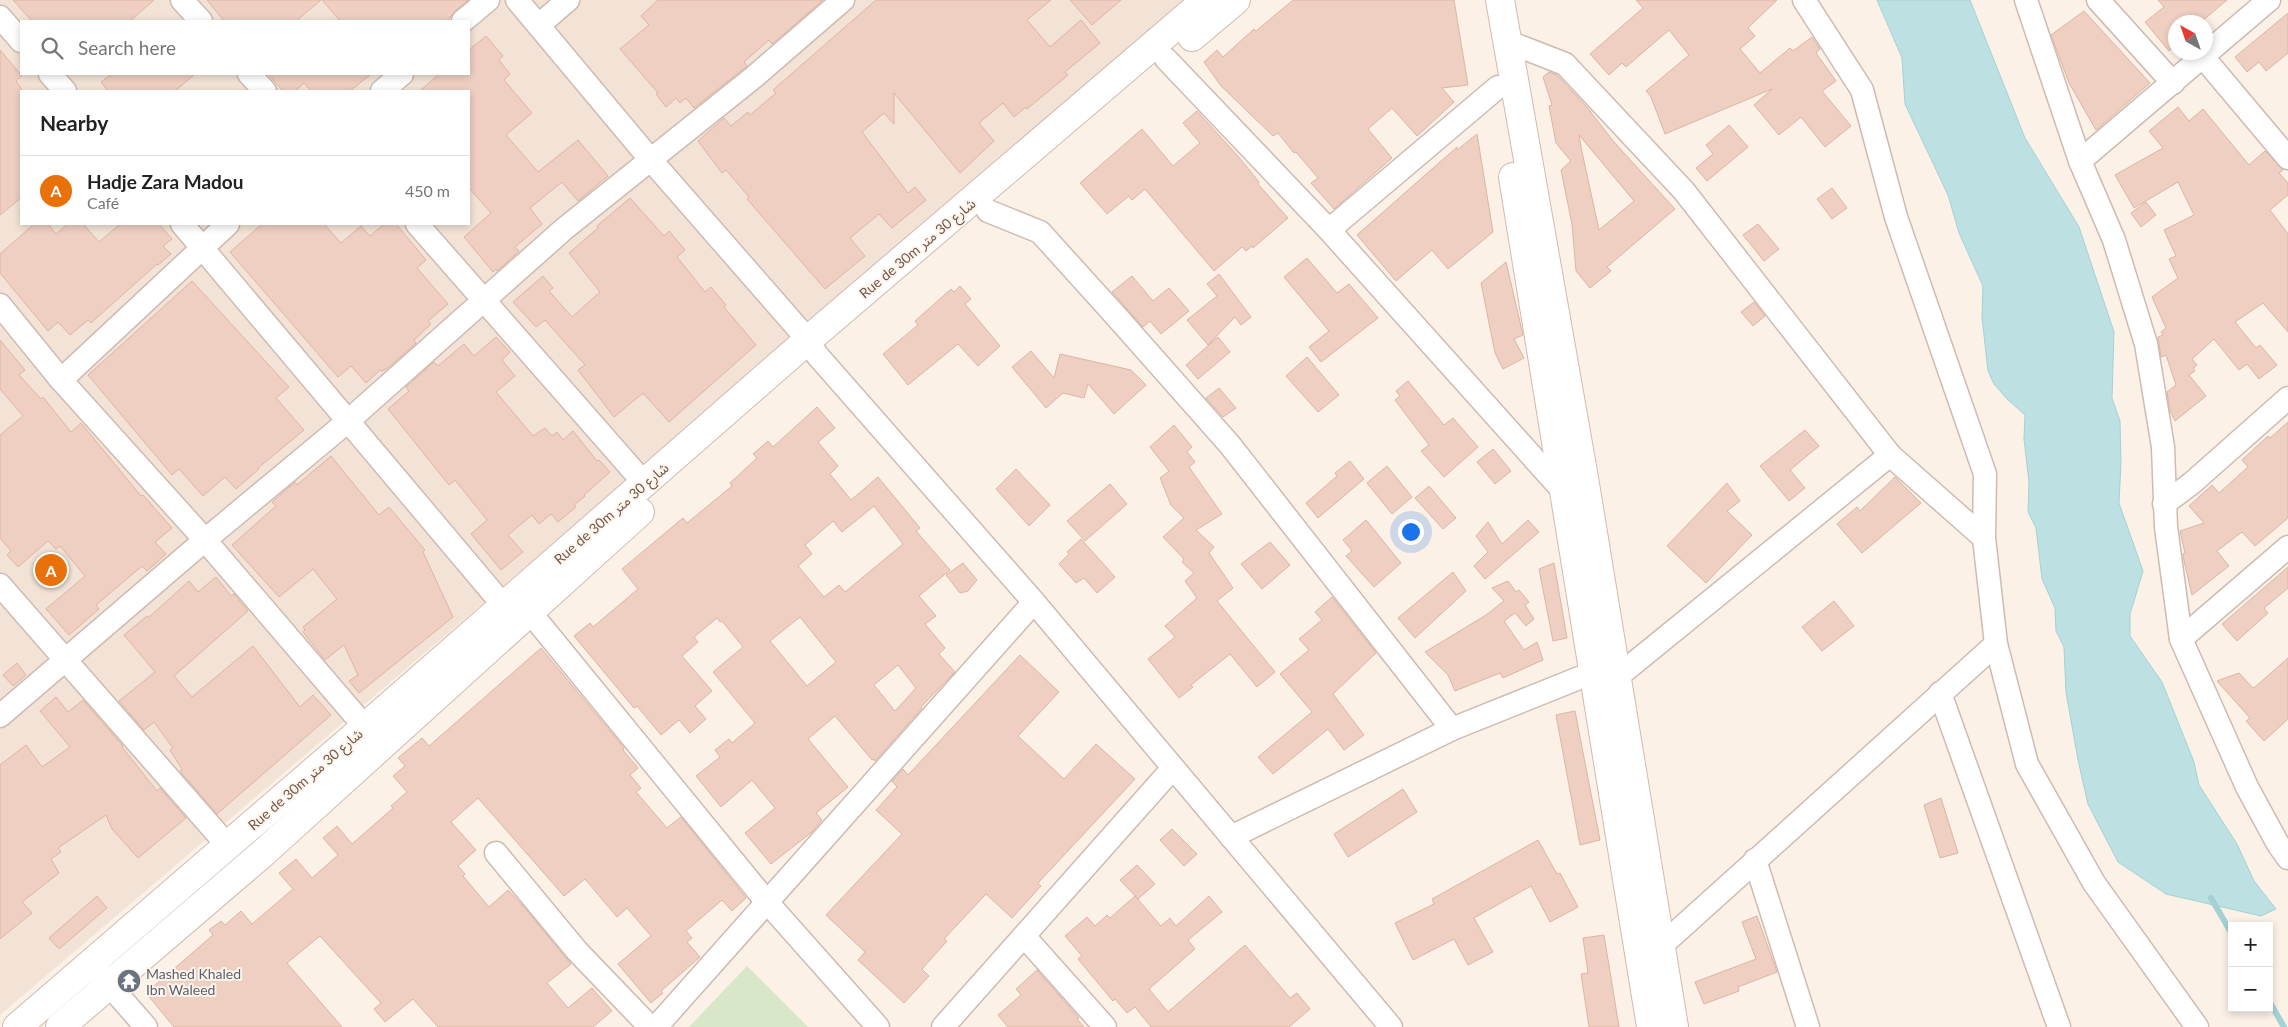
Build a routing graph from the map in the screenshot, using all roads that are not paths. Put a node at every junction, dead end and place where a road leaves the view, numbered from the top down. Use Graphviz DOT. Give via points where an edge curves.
graph roads {
  1 [pos="182,0"];
  2 [pos="488,0"];
  3 [pos="517,0"];
  4 [pos="568,0"];
  5 [pos="843,0"];
  6 [pos="1206,0"];
  7 [pos="1236,0"];
  8 [pos="1484,0"];
  9 [pos="1500,0"];
  10 [pos="1804,0"];
  11 [pos="2026,0"];
  12 [pos="2098,0"];
  13 [pos="2269,0"];
  14 [pos="0,17"];
  15 [pos="200,20"];
  16 [pos="464,20"];
  17 [pos="539,25"];
  18 [pos="20,40"];
  19 [pos="1506,41"];
  20 [pos="2213,48"];
  21 [pos="1166,59"];
  22 [pos="2200,60"];
  23 [pos="2206,60"];
  24 [pos="51,75"];
  25 [pos="250,75"];
  26 [pos="401,75"];
  27 [pos="2173,83"];
  28 [pos="1498,87"];
  29 [pos="64,90"];
  30 [pos="264,90"];
  31 [pos="383,90"];
  32 [pos="2288,158"];
  33 [pos="650,159"];
  34 [pos="2080,161"];
  35 [pos="988,210"];
  36 [pos="183,225"];
  37 [pos="227,225"];
  38 [pos="418,225"];
  39 [pos="1329,230"];
  40 [pos="202,246"];
  41 [pos="483,301"];
  42 [pos="0,305"];
  43 [pos="812,348"];
  44 [pos="61,380"];
  45 [pos="2288,398"];
  46 [pos="347,422"];
  47 [pos="1890,455"];
  48 [pos="645,484"];
  49 [pos="1564,492"];
  50 [pos="2164,504"];
  51 [pos="1984,538"];
  52 [pos="205,540"];
  53 [pos="2288,547"];
  54 [pos="0,586"];
  55 [pos="1034,602"];
  56 [pos="503,605"];
  57 [pos="529,611"];
  58 [pos="2181,638"];
  59 [pos="1996,644"];
  60 [pos="64,661"];
  61 [pos="1606,675"];
  62 [pos="1940,693"];
  63 [pos="0,716"];
  64 [pos="365,727"];
  65 [pos="1452,729"];
  66 [pos="1173,768"];
  67 [pos="1231,837"];
  68 [pos="228,846"];
  69 [pos="2285,846"];
  70 [pos="496,853"];
  71 [pos="1755,860"];
  72 [pos="766,901"];
  73 [pos="1024,936"];
  74 [pos="1661,946"];
  75 [pos="90,963"];
  76 [pos="109,985"];
  77 [pos="17,1027"];
  78 [pos="60,1027"];
  79 [pos="146,1027"];
  80 [pos="650,1027"];
  81 [pos="656,1027"];
  82 [pos="878,1027"];
  83 [pos="942,1027"];
  84 [pos="1105,1027"];
  85 [pos="1391,1027"];
  86 [pos="1651,1027"];
  87 [pos="1674,1027"];
  88 [pos="1808,1027"];
  89 [pos="2059,1027"];
  90 [pos="2197,1027"];
  1 -- 15 [label="street"];
  2 -- 16 [label="street"];
  3 -- 17 [label="street"];
  4 -- 17 [label="street"];
  5 -- 33 [label="street" via="754,77"];
  6 -- 43 [label="street, Rue de 30m شارع 30 متر"];
  7 -- 21 [label="street, Rue de 30m شارع 30 متر"];
  8 -- 28 [label="street"];
  9 -- 19 [label="street"];
  10 -- 51 [label="street" via="1862,90 1896,217 1984,474"];
  11 -- 34 [label="street"];
  12 -- 27 [label="street"];
  13 -- 20 [label="street"];
  14 -- 18 [label="street"];
  17 -- 33 [label="street"];
  19 -- 47 [label="street" via="1566,64 1684,191"];
  19 -- 61 [label="street" via="1512,61"];
  21 -- 35 [label="street, Rue de 30m شارع 30 متر"];
  21 -- 39 [label="street"];
  22 -- 27 [label="street"];
  23 -- 32 [label="street"];
  24 -- 29 [label="street"];
  25 -- 30 [label="street"];
  26 -- 31 [label="street"];
  27 -- 34 [label="street"];
  28 -- 39 [label="street"];
  28 -- 49 [label="street"];
  33 -- 41 [label="street"];
  33 -- 43 [label="street"];
  34 -- 50 [label="street" via="2114,240 2146,344 2163,447"];
  35 -- 43 [label="street, Rue de 30m شارع 30 متر"];
  35 -- 65 [label="street" via="1040,232 1116,316 1230,445"];
  36 -- 40 [label="street"];
  37 -- 40 [label="street"];
  38 -- 41 [label="street"];
  39 -- 49 [label="street"];
  40 -- 44 [label="street"];
  40 -- 46 [label="street"];
  41 -- 46 [label="street"];
  41 -- 48 [label="street"];
  42 -- 44 [label="street"];
  43 -- 48 [label="street, Rue de 30m شارع 30 متر"];
  43 -- 55 [label="street"];
  43 -- 57 [label="street, Rue de 30m شارع 30 متر"];
  44 -- 52 [label="street"];
  45 -- 50 [label="street"];
  46 -- 52 [label="street"];
  46 -- 56 [label="street"];
  47 -- 51 [label="street"];
  47 -- 61 [label="street"];
  48 -- 56 [label="street, Rue de 30m شارع 30 متر"];
  49 -- 61 [label="street"];
  50 -- 58 [label="street"];
  51 -- 59 [label="street"];
  52 -- 60 [label="street"];
  52 -- 64 [label="street"];
  53 -- 58 [label="street"];
  54 -- 60 [label="street"];
  55 -- 66 [label="street"];
  55 -- 72 [label="street"];
  56 -- 64 [label="street, Rue de 30m شارع 30 متر"];
  57 -- 72 [label="street"];
  57 -- 76 [label="street, Rue de 30m شارع 30 متر" via="262,854"];
  58 -- 69 [label="street" via="2247,787"];
  59 -- 62 [label="street"];
  59 -- 90 [label="street" via="2027,764 2094,883"];
  60 -- 63 [label="street"];
  60 -- 68 [label="street"];
  61 -- 65 [label="street"];
  61 -- 74 [label="street"];
  61 -- 86 [label="street"];
  62 -- 71 [label="street"];
  62 -- 89 [label="street"];
  64 -- 68 [label="street, Rue de 30m شارع 30 متر"];
  65 -- 67 [label="street"];
  66 -- 67 [label="street"];
  66 -- 73 [label="street"];
  67 -- 85 [label="street"];
  68 -- 75 [label="street, Rue de 30m شارع 30 متر"];
  70 -- 80 [label="street" via="577,951"];
  71 -- 74 [label="street"];
  71 -- 88 [label="street"];
  72 -- 81 [label="street"];
  72 -- 82 [label="street"];
  73 -- 83 [label="street"];
  73 -- 84 [label="street"];
  74 -- 87 [label="street"];
  75 -- 76 [label="street"];
  75 -- 77 [label="street, Rue de 30m شارع 30 متر"];
  76 -- 78 [label="street, Rue de 30m شارع 30 متر"];
  76 -- 79 [label="street"];
}
